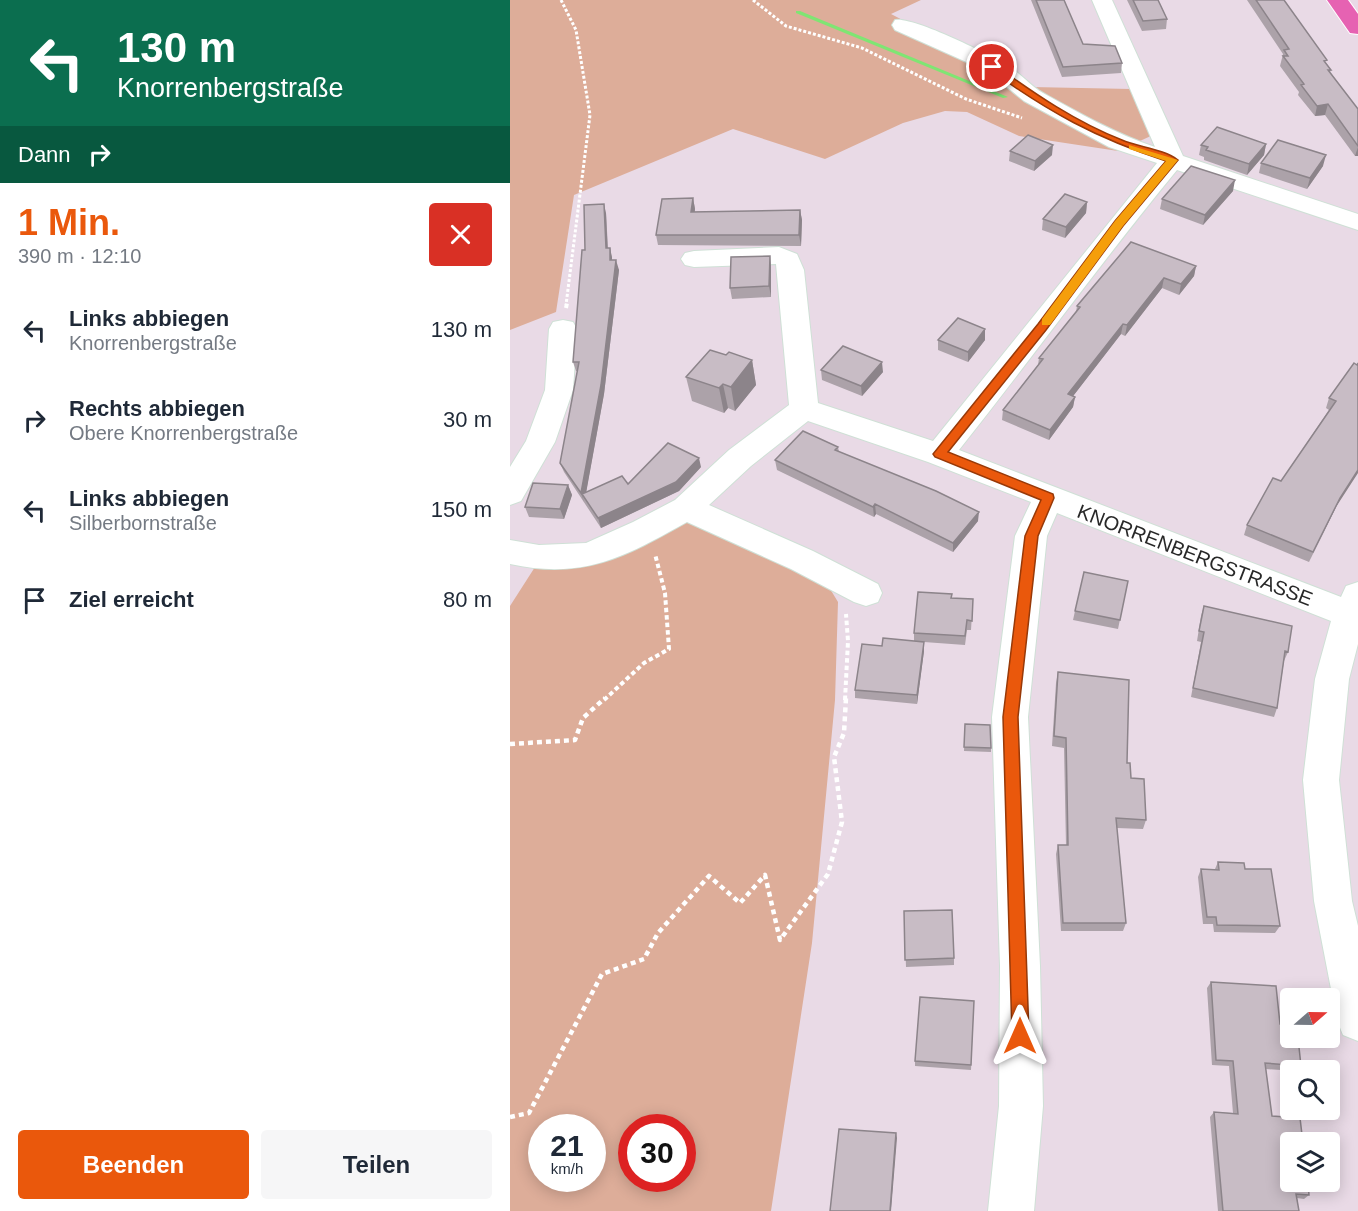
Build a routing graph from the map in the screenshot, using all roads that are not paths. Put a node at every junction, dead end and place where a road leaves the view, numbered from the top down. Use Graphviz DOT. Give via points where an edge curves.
graph roads {
  1 [pos="1102,0"];
  2 [pos="1336,0"];
  3 [pos="903,25"];
  4 [pos="1358,28"];
  5 [pos="1173,160"];
  6 [pos="1358,222"];
  7 [pos="693,259"];
  8 [pos="563,329"];
  9 [pos="804,409"];
  10 [pos="939,454"];
  11 [pos="510,493"];
  12 [pos="1048,498"];
  13 [pos="686,508"];
  14 [pos="510,552"];
  15 [pos="866,592"];
  16 [pos="1354,604"];
  17 [pos="1358,1020"];
  18 [pos="1011,1211"];
  1 -- 5 [label="street"];
  2 -- 4 [label="main road"];
  3 -- 5 [label="street" via="979,59 1032,96 1118,142"];
  5 -- 6 [label="street"];
  5 -- 10 [label="street"];
  7 -- 9 [label="street" via="778,255 788,260"];
  8 -- 11 [label="street" via="559,390 540,442"];
  9 -- 10 [label="street, KNORRENBERGSTRASSE"];
  9 -- 13 [label="street" via="740,458"];
  10 -- 12 [label="street, KNORRENBERGSTRASSE"];
  12 -- 16 [label="street, KNORRENBERGSTRASSE"];
  12 -- 18 [label="street" via="1031,536 1010,717 1021,1094"];
  13 -- 14 [label="street" via="589,555 539,558"];
  13 -- 15 [label="street"];
  16 -- 17 [label="street" via="1332,679 1321,780 1333,901"];
}
